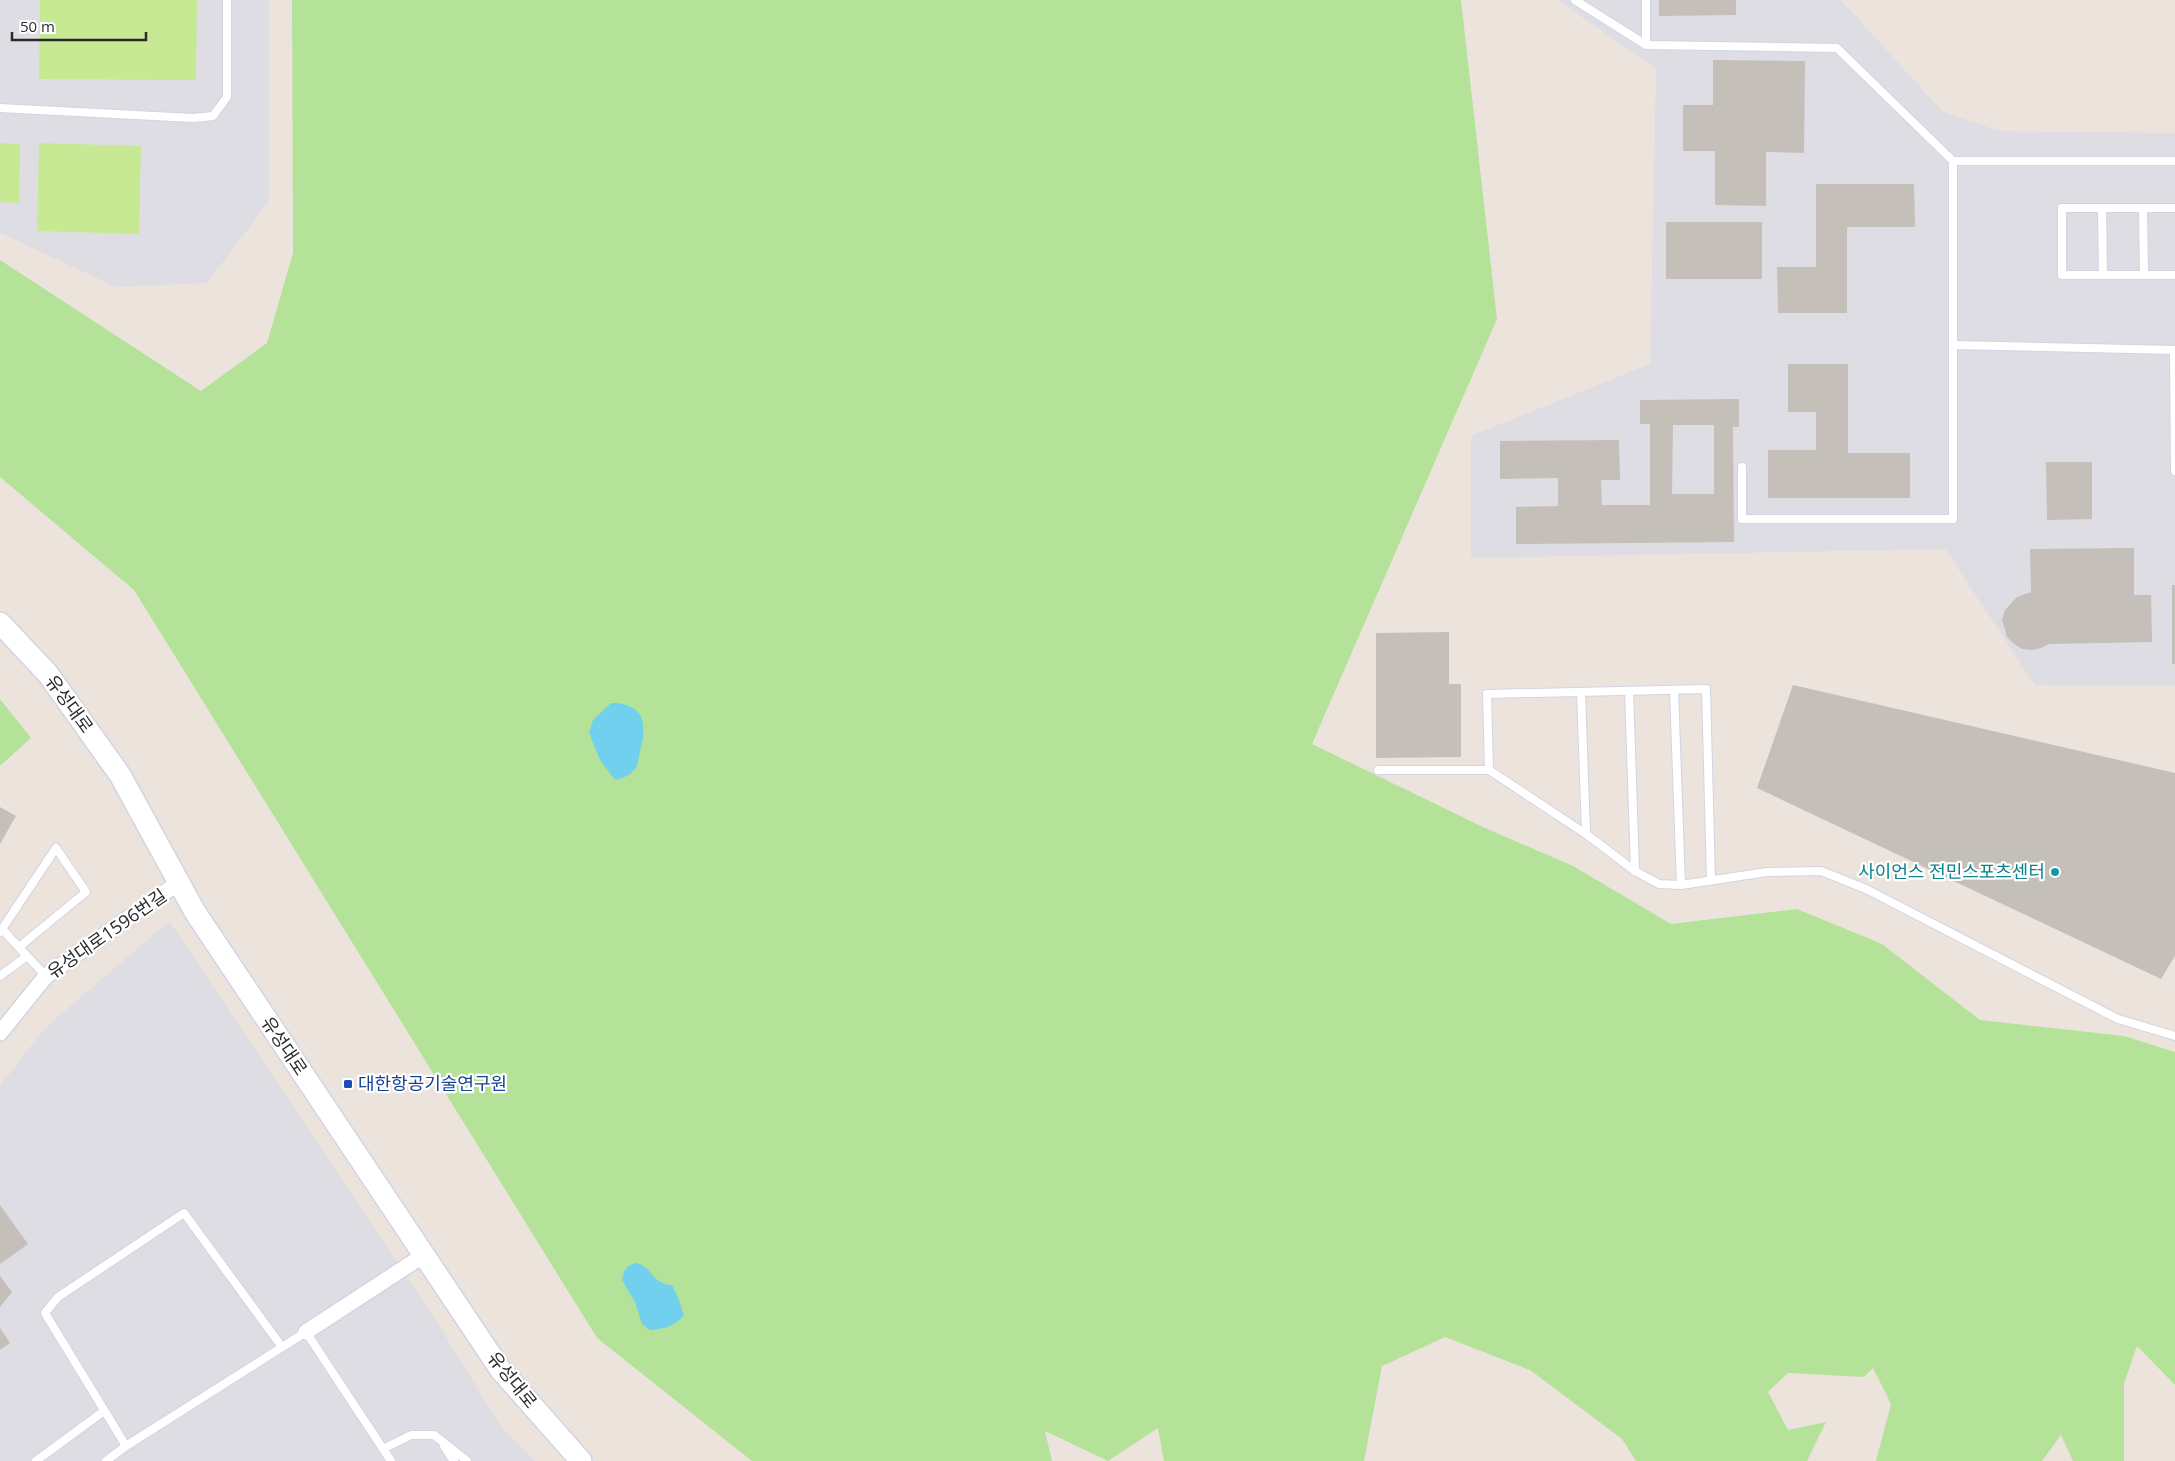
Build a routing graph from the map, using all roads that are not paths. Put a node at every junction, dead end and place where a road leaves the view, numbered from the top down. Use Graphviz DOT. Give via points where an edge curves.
graph roads {
  1 [pos="226,0"];
  2 [pos="1577,0"];
  3 [pos="1646,0"];
  4 [pos="1646,45"];
  5 [pos="0,108"];
  6 [pos="1953,161"];
  7 [pos="2175,161"];
  8 [pos="2102,208"];
  9 [pos="2144,208"];
  10 [pos="2175,208"];
  11 [pos="2103,275"];
  12 [pos="2144,275"];
  13 [pos="2175,275"];
  14 [pos="1953,345"];
  15 [pos="2174,350"];
  16 [pos="1742,468"];
  17 [pos="2175,471"];
  18 [pos="0,623"];
  19 [pos="1674,690"];
  20 [pos="1629,691"];
  21 [pos="1581,692"];
  22 [pos="1378,770"];
  23 [pos="1489,770"];
  24 [pos="1586,834"];
  25 [pos="1635,871"];
  26 [pos="1711,881"];
  27 [pos="178,883"];
  28 [pos="1681,885"];
  29 [pos="1,931"];
  30 [pos="19,948"];
  31 [pos="26,956"];
  32 [pos="0,976"];
  33 [pos="46,976"];
  34 [pos="0,1033"];
  35 [pos="2175,1036"];
  36 [pos="424,1255"];
  37 [pos="306,1332"];
  38 [pos="282,1346"];
  39 [pos="104,1412"];
  40 [pos="441,1440"];
  41 [pos="126,1446"];
  42 [pos="383,1450"];
  43 [pos="36,1461"];
  44 [pos="106,1461"];
  45 [pos="391,1461"];
  46 [pos="454,1461"];
  47 [pos="467,1461"];
  48 [pos="581,1461"];
  1 -- 5 [label="lane" via="227,97 213,116 193,118"];
  2 -- 4 [label="lane"];
  3 -- 4 [label="lane"];
  4 -- 6 [label="lane" via="1837,48"];
  6 -- 7 [label="lane"];
  6 -- 14 [label="lane"];
  8 -- 9 [label="lane"];
  8 -- 11 [label="lane"];
  8 -- 11 [label="lane" via="2062,208 2062,275"];
  9 -- 10 [label="lane"];
  9 -- 12 [label="lane"];
  11 -- 12 [label="lane"];
  12 -- 13 [label="lane"];
  14 -- 15 [label="lane"];
  14 -- 16 [label="lane" via="1953,519 1742,519"];
  15 -- 17 [label="lane"];
  18 -- 27 [label="main road, 유성대로" via="48,674 120,774"];
  19 -- 20 [label="lane"];
  19 -- 26 [label="lane" via="1706,689"];
  19 -- 28 [label="lane"];
  20 -- 21 [label="lane"];
  20 -- 25 [label="lane"];
  21 -- 23 [label="lane" via="1487,694"];
  21 -- 24 [label="lane"];
  22 -- 23 [label="lane"];
  23 -- 24 [label="lane"];
  24 -- 25 [label="lane"];
  25 -- 28 [label="lane" via="1659,884"];
  26 -- 28 [label="lane"];
  26 -- 35 [label="lane" via="1767,872 1821,871 1866,889 2118,1019"];
  27 -- 33 [label="street, 유성대로1596번길"];
  27 -- 36 [label="main road, 유성대로"];
  29 -- 30 [label="lane"];
  29 -- 30 [label="lane" via="56,848 86,892"];
  30 -- 31 [label="lane"];
  31 -- 32 [label="lane"];
  31 -- 33 [label="lane"];
  33 -- 34 [label="street, 유성대로1596번길"];
  36 -- 37 [label="street"];
  36 -- 48 [label="main road, 유성대로" via="500,1369"];
  37 -- 38 [label="lane"];
  37 -- 42 [label="lane"];
  38 -- 39 [label="lane" via="184,1213 58,1297 44,1313"];
  38 -- 41 [label="lane"];
  39 -- 41 [label="lane"];
  39 -- 43 [label="lane"];
  40 -- 42 [label="lane" via="434,1435 411,1435"];
  40 -- 46 [label="lane"];
  40 -- 47 [label="lane"];
  41 -- 44 [label="lane"];
  42 -- 45 [label="lane"];
}
